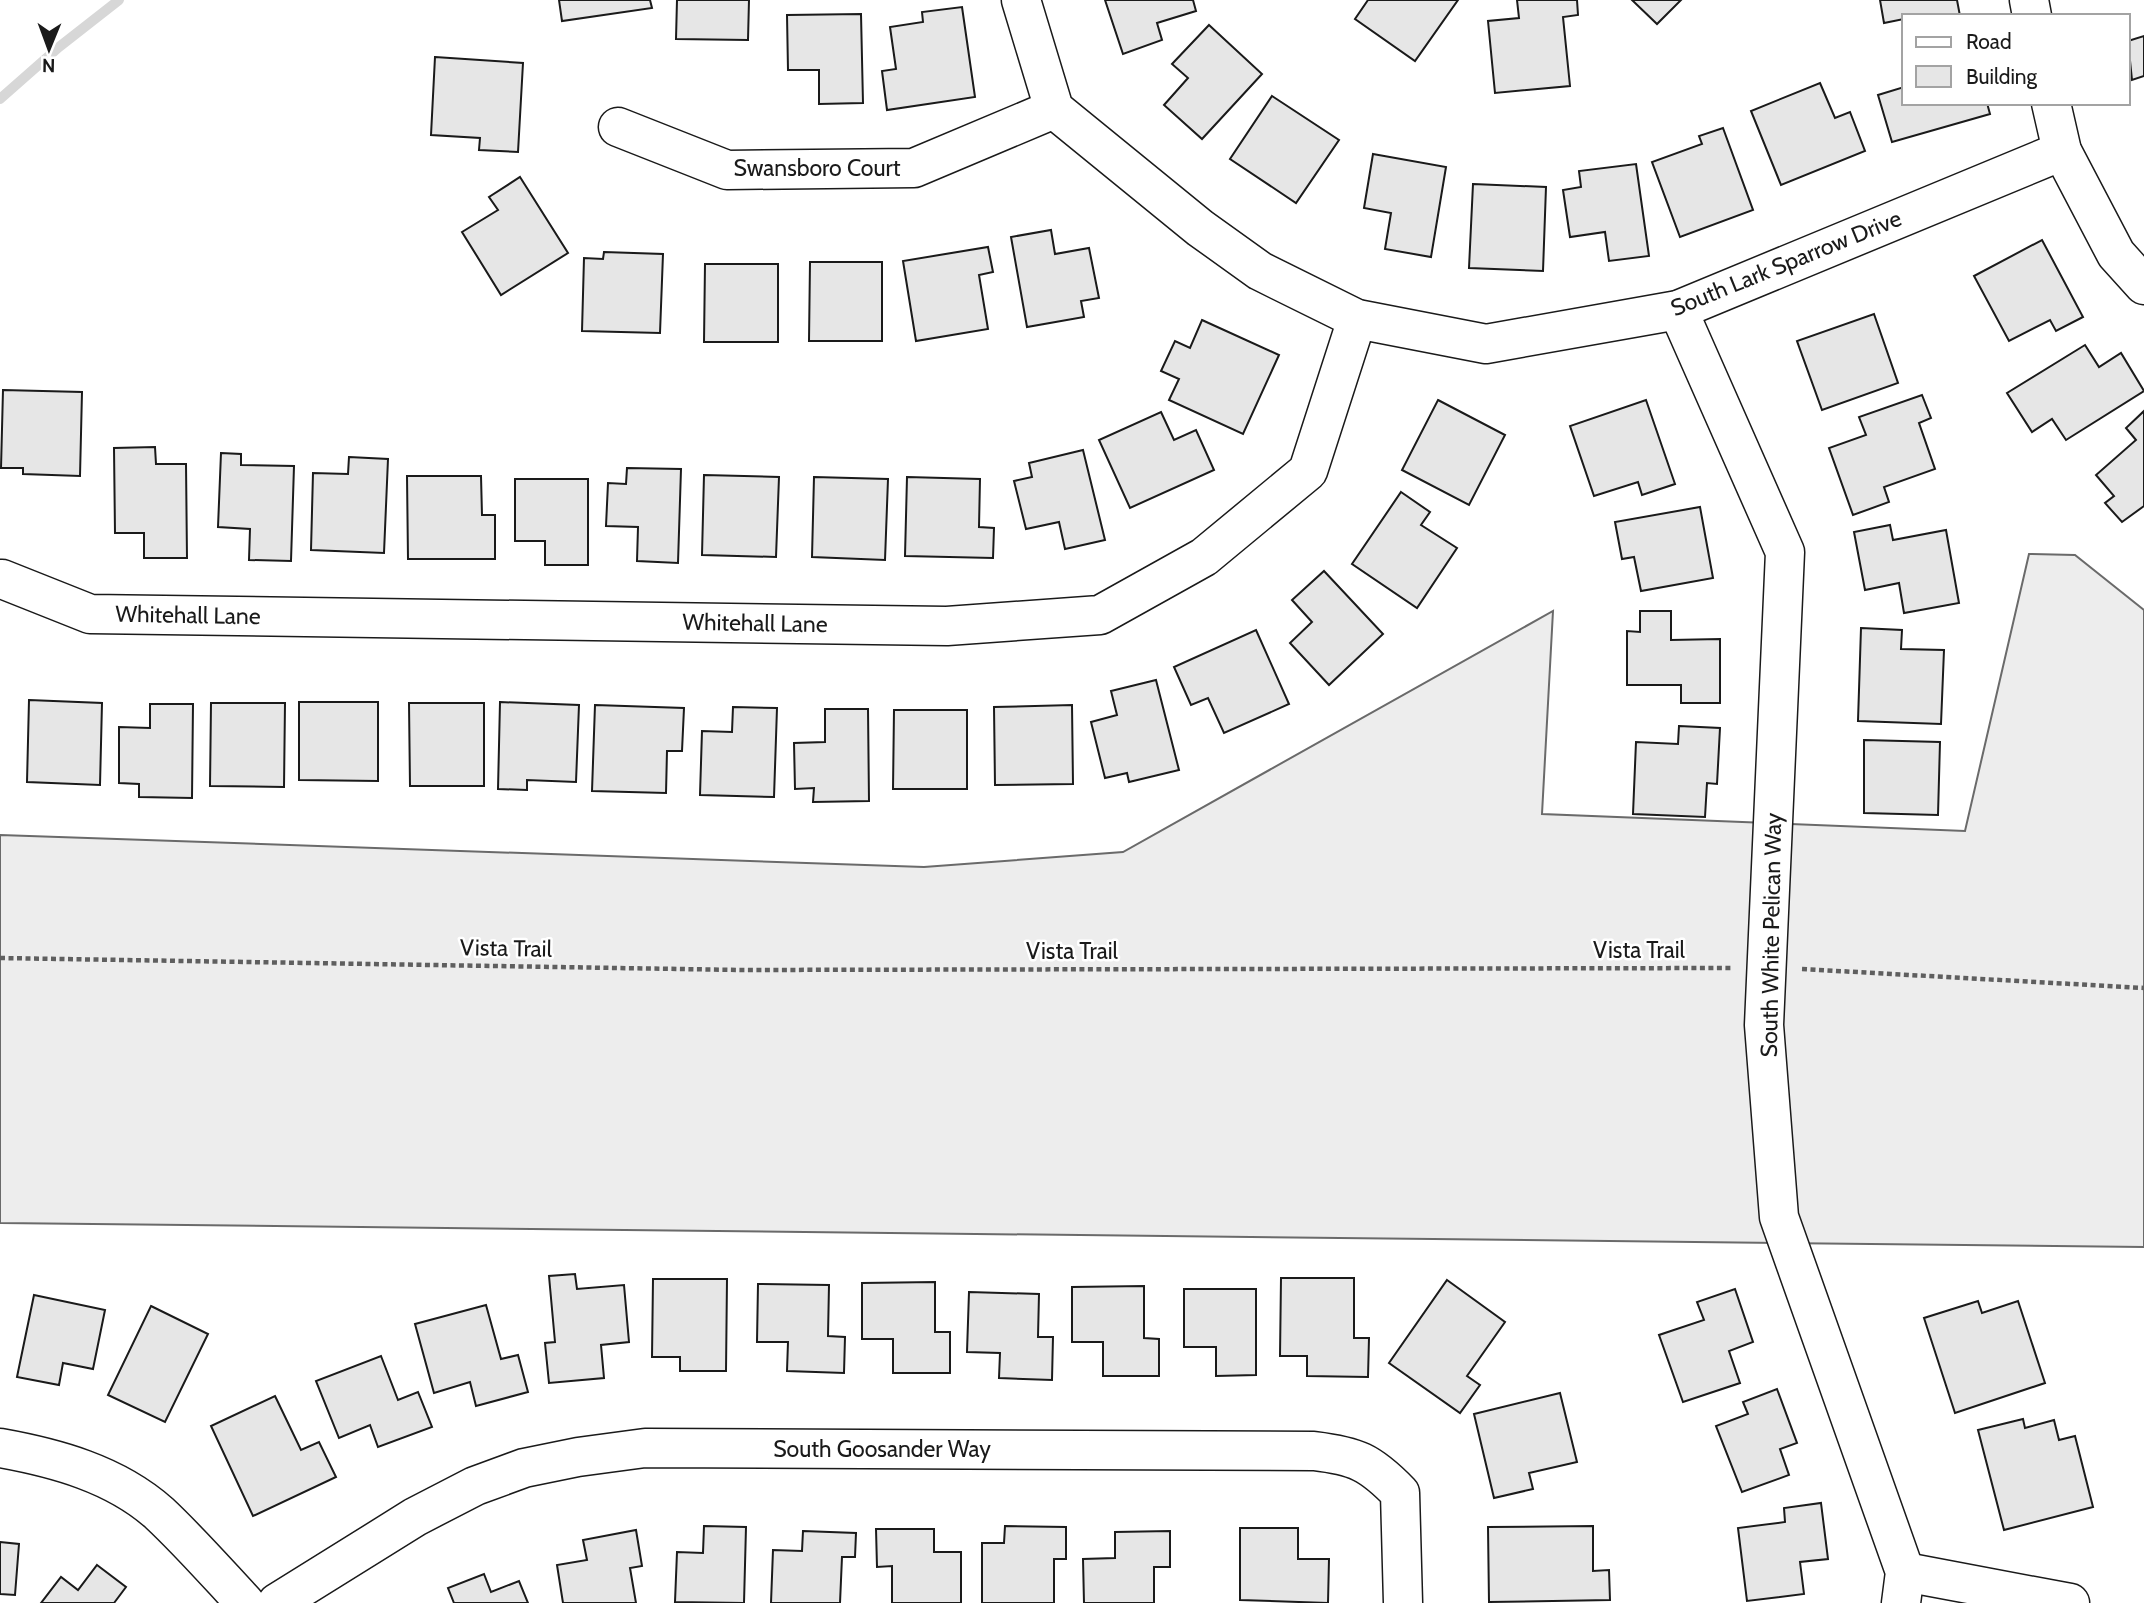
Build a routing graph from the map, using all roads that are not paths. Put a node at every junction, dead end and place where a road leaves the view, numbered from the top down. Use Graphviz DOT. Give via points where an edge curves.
graph roads {
  1 [pos="1021,0"];
  2 [pos="2051,105"];
  3 [pos="1054,109"];
  4 [pos="618,127"];
  5 [pos="2062,151"];
  6 [pos="2144,285"];
  7 [pos="1678,310"];
  8 [pos="1357,318"];
  9 [pos="2,579"];
  10 [pos="0,1448"];
  11 [pos="1903,1588"];
  12 [pos="245,1603"];
  13 [pos="277,1603"];
  14 [pos="1403,1603"];
  15 [pos="2070,1603"];
  1 -- 3 [label="street"];
  2 -- 5 [label="street"];
  3 -- 4 [label="street, Swansboro Court" via="914,168 727,170"];
  3 -- 8 [label="street, South Lark Sparrow Drive" via="1260,271"];
  5 -- 6 [label="street" via="2116,254"];
  5 -- 7 [label="street, South Lark Sparrow Drive"];
  7 -- 8 [label="street, South Lark Sparrow Drive" via="1486,344"];
  7 -- 11 [label="street, South White Pelican Way" via="1785,552 1764,1025 1779,1216"];
  8 -- 9 [label="street, Whitehall Lane" via="1308,471 1204,557 1100,615 947,626 90,614"];
  10 -- 12 [label="street" via="44,1456 103,1477 157,1511"];
  11 -- 15 [label="street"];
  13 -- 14 [label="street, South Goosander Way" via="415,1517 475,1486 524,1468 645,1448 1300,1451 1350,1455 1376,1469 1400,1493"];
}
